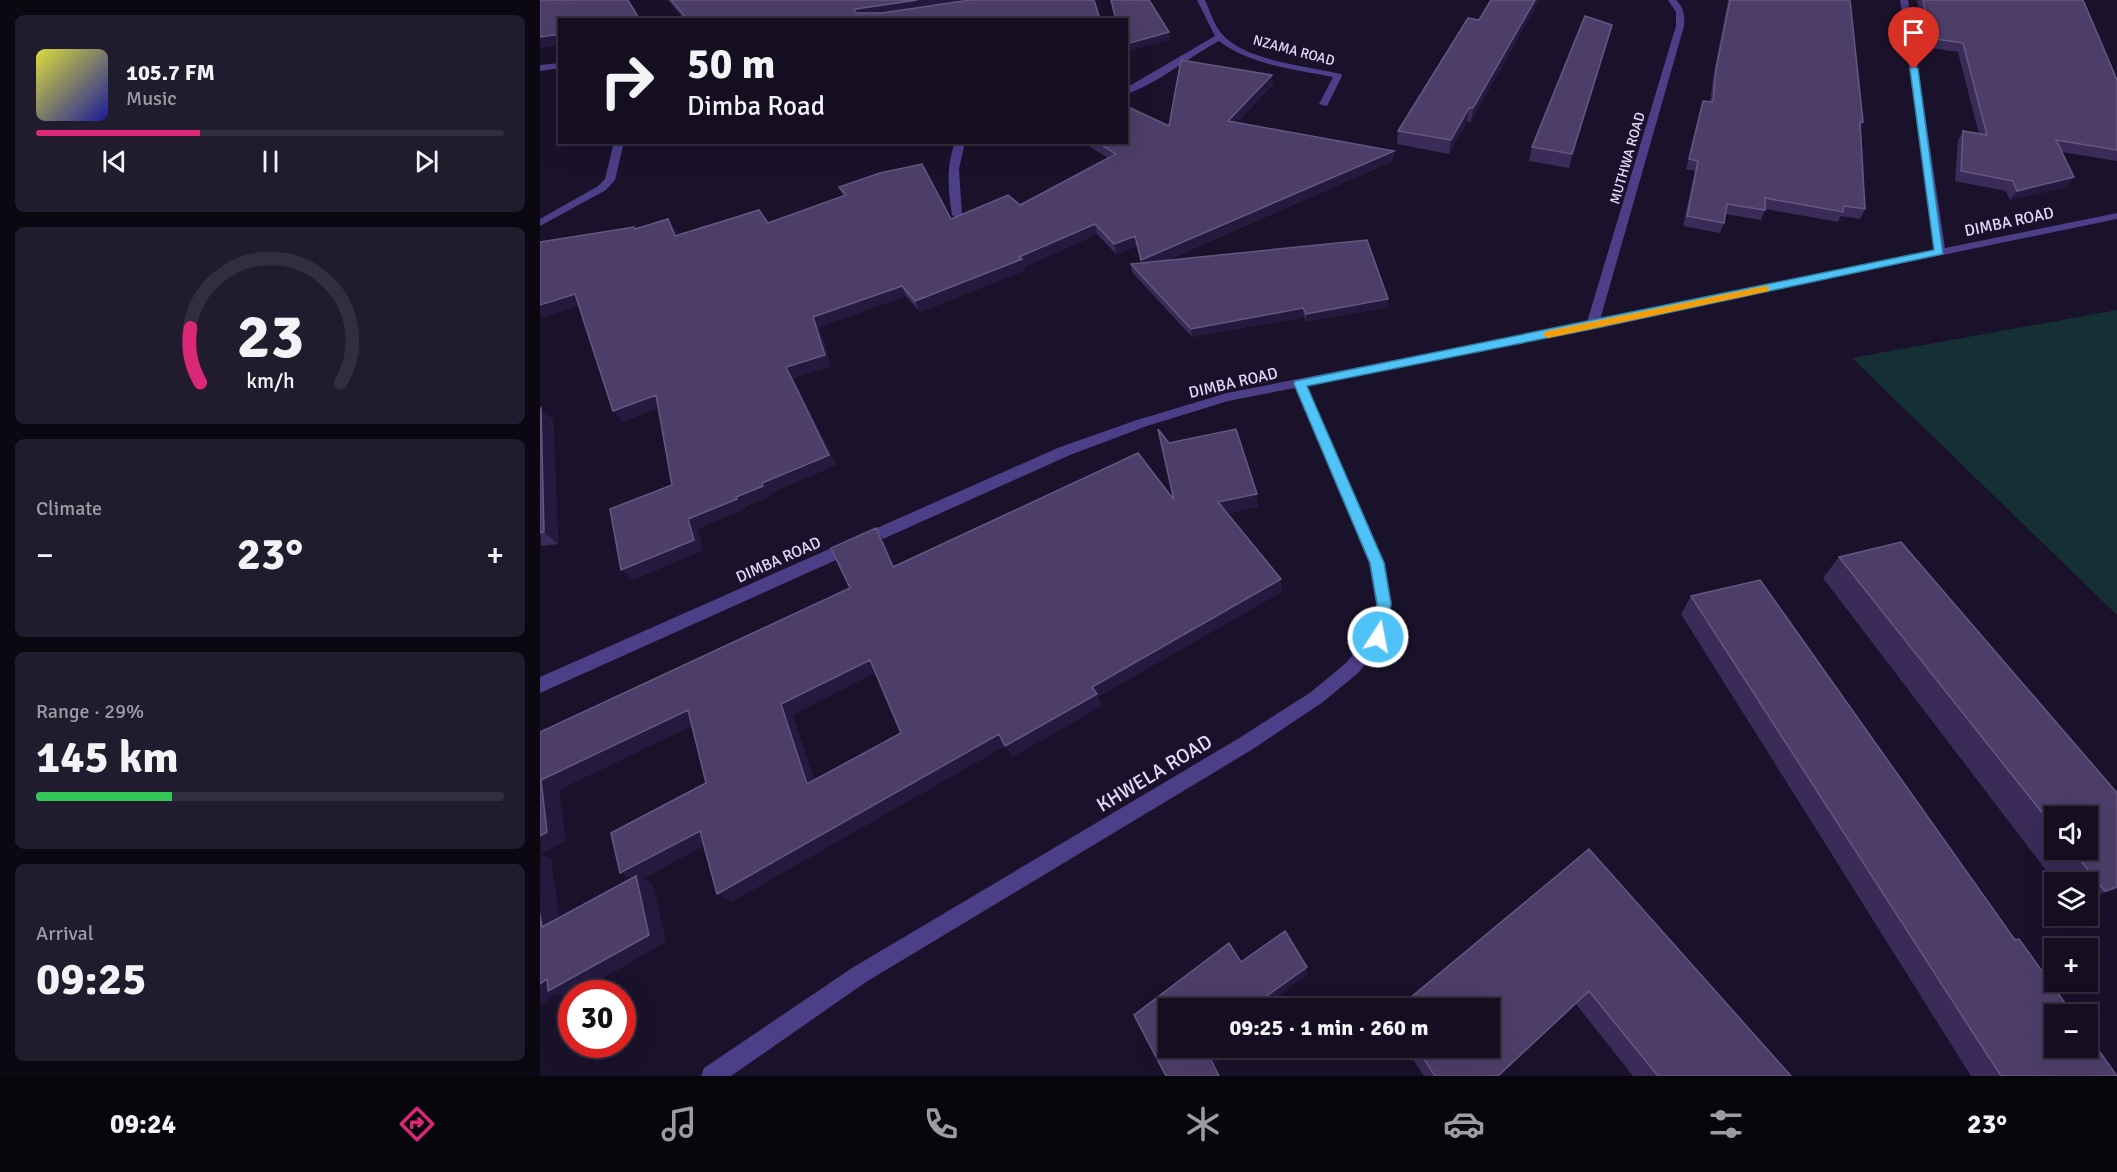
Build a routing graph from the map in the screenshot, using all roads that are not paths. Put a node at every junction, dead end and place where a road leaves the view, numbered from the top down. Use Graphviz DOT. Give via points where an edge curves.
graph roads {
  1 [pos="1201,0"];
  2 [pos="1672,0"];
  3 [pos="1904,0"];
  4 [pos="1220,37"];
  5 [pos="558,65"];
  6 [pos="540,68"];
  7 [pos="1128,90"];
  8 [pos="1324,105"];
  9 [pos="619,144"];
  10 [pos="959,144"];
  11 [pos="957,215"];
  12 [pos="2117,216"];
  13 [pos="540,223"];
  14 [pos="1940,252"];
  15 [pos="1592,326"];
  16 [pos="1300,384"];
  17 [pos="540,685"];
  18 [pos="712,1076"];
  1 -- 4 [label="street"];
  2 -- 15 [label="street, MUTHWA ROAD" via="1679,6 1680,26"];
  3 -- 14 [label="street"];
  4 -- 7 [label="street"];
  4 -- 8 [label="street, NZAMA ROAD" via="1245,52 1275,62 1338,76"];
  5 -- 6 [label="street"];
  9 -- 13 [label="street" via="610,180 593,195"];
  10 -- 11 [label="street" via="953,186"];
  12 -- 14 [label="street, DIMBA ROAD"];
  14 -- 15 [label="street, DIMBA ROAD"];
  15 -- 16 [label="street, DIMBA ROAD"];
  16 -- 17 [label="street, DIMBA ROAD" via="1227,398 1065,451"];
  16 -- 18 [label="street, KHWELA ROAD" via="1377,563 1384,604 1378,637 1352,668 1317,697 1247,743 859,975"];
}
